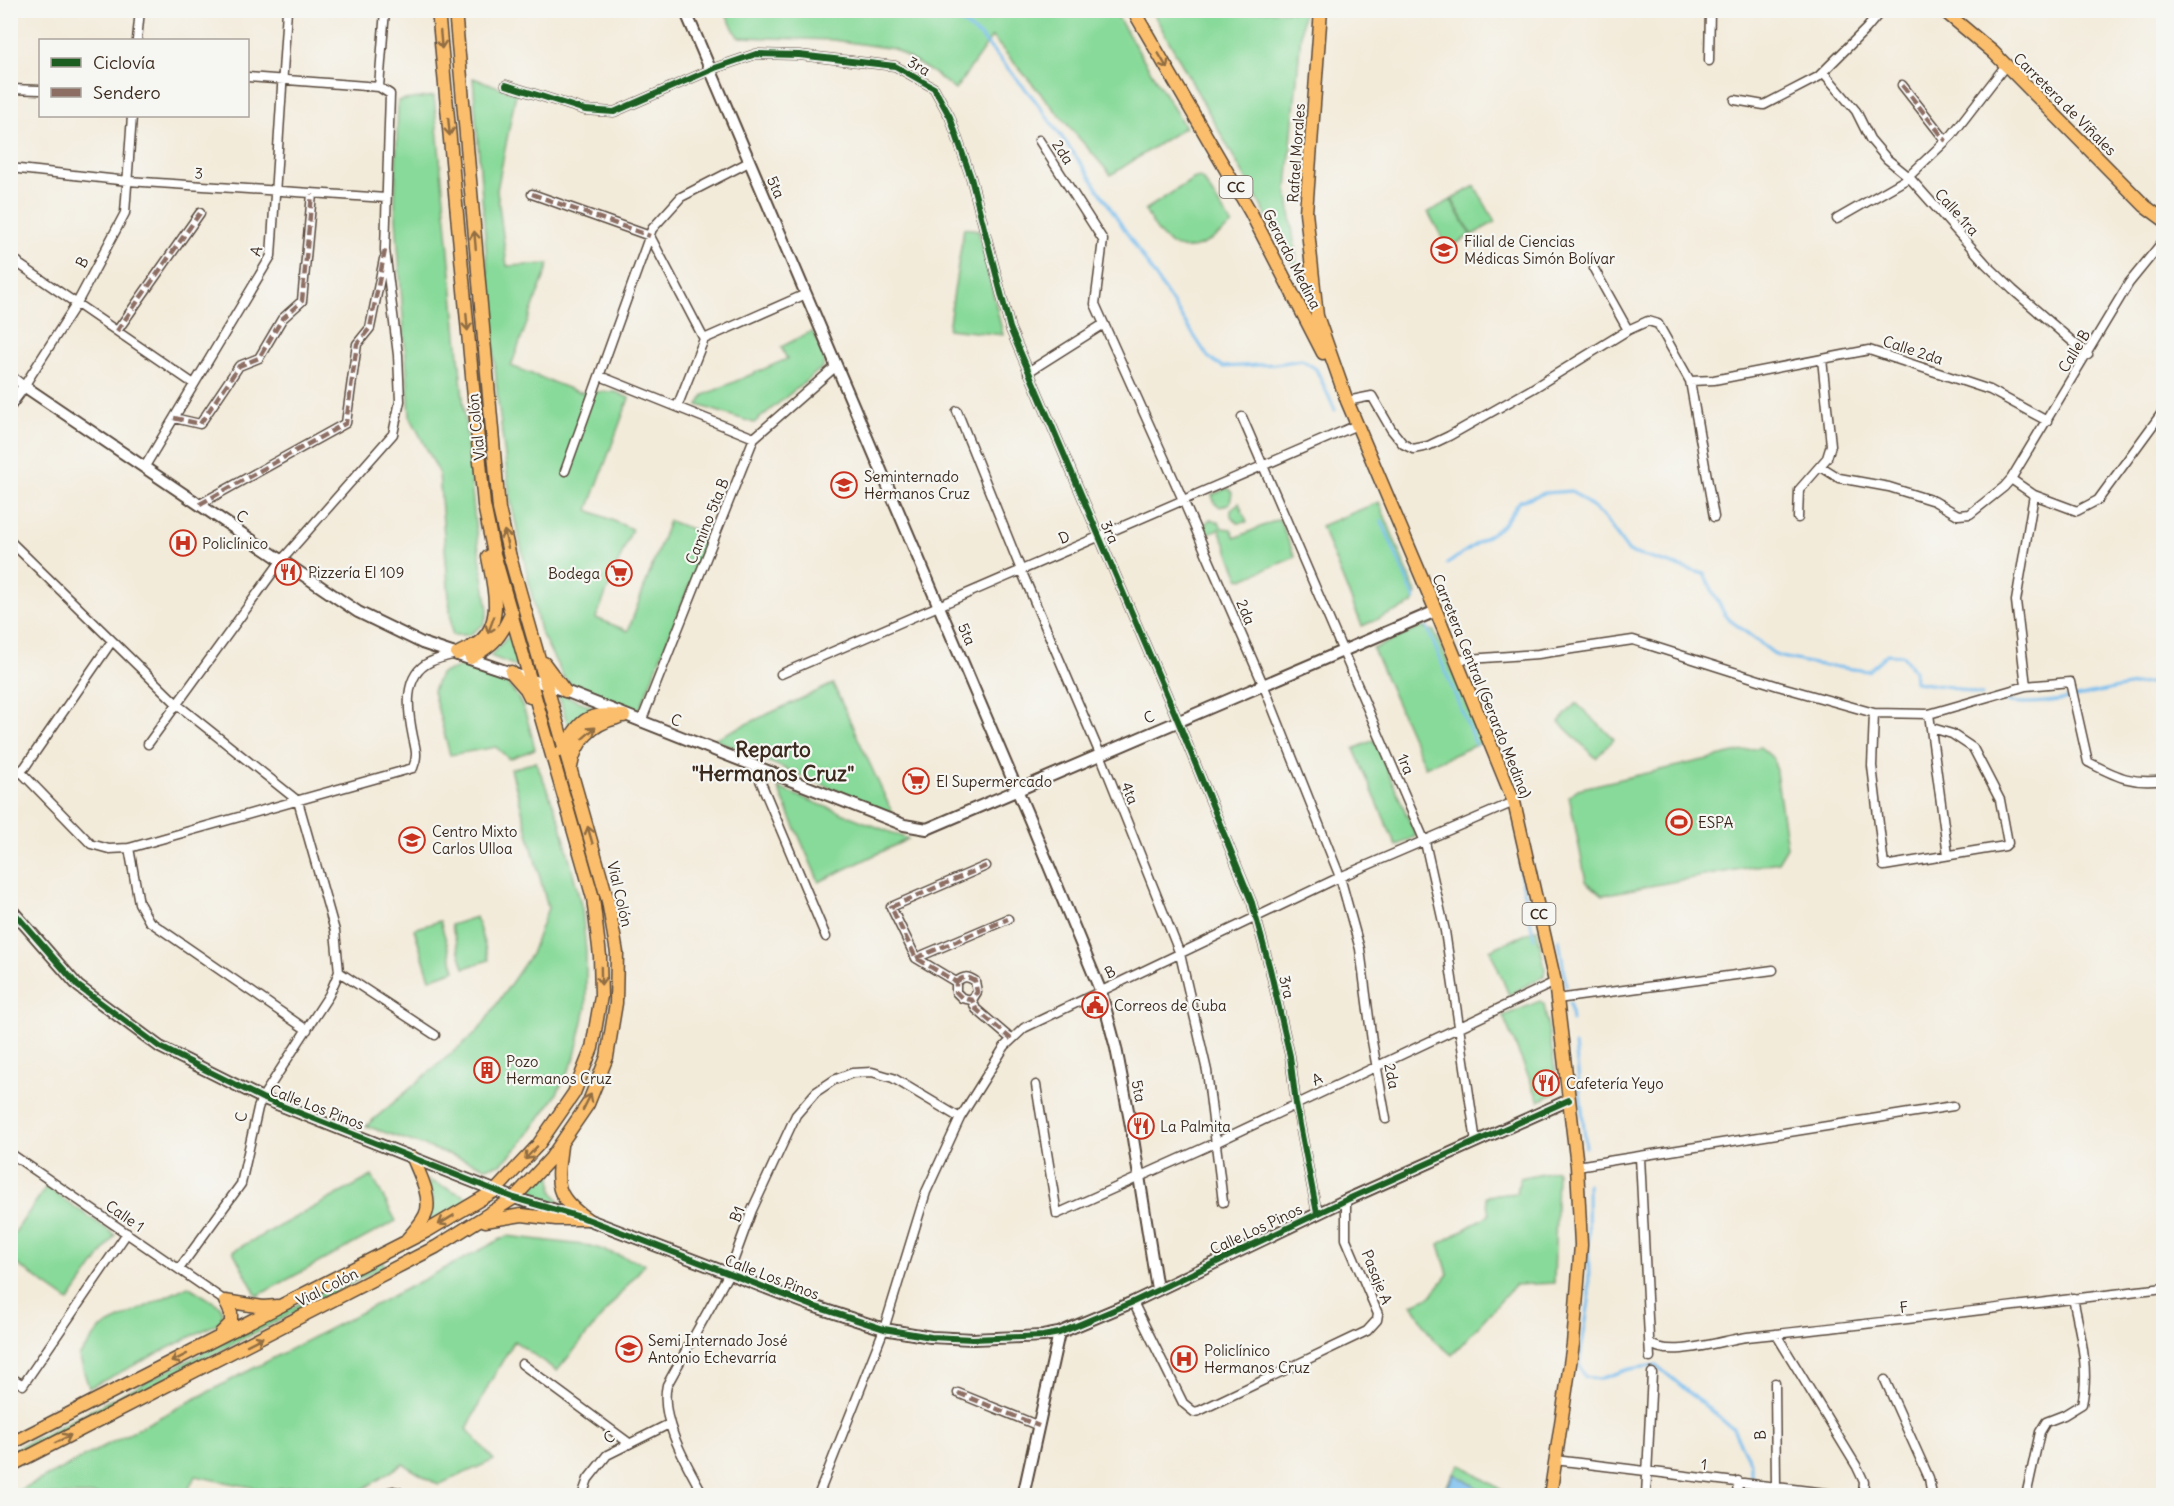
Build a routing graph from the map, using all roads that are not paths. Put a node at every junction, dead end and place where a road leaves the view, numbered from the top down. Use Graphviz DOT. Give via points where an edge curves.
graph roads {
  1 [pos="140,10"];
  2 [pos="288,10"];
  3 [pos="385,10"];
  4 [pos="438,10"];
  5 [pos="455,10"];
  6 [pos="685,10"];
  7 [pos="1133,10"];
  8 [pos="1321,10"];
  9 [pos="1710,10"];
  10 [pos="1882,10"];
  11 [pos="1943,10"];
  12 [pos="137,39"];
  13 [pos="1709,61"];
  14 [pos="2006,65"];
  15 [pos="710,70"];
  16 [pos="1823,72"];
  17 [pos="249,76"];
  18 [pos="282,79"];
  19 [pos="506,85"];
  20 [pos="1902,85"];
  21 [pos="379,87"];
  22 [pos="10,88"];
  23 [pos="39,90"];
  24 [pos="1735,100"];
  25 [pos="132,117"];
  26 [pos="1039,140"];
  27 [pos="1946,141"];
  28 [pos="749,162"];
  29 [pos="10,168"];
  30 [pos="1908,176"];
  31 [pos="128,182"];
  32 [pos="275,192"];
  33 [pos="312,194"];
  34 [pos="532,194"];
  35 [pos="386,198"];
  36 [pos="200,213"];
  37 [pos="1837,219"];
  38 [pos="2163,220"];
  39 [pos="650,236"];
  40 [pos="2163,240"];
  41 [pos="386,250"];
  42 [pos="14,260"];
  43 [pos="1594,269"];
  44 [pos="10,273"];
  45 [pos="806,294"];
  46 [pos="77,303"];
  47 [pos="1104,324"];
  48 [pos="1628,330"];
  49 [pos="117,331"];
  50 [pos="704,339"];
  51 [pos="2088,355"];
  52 [pos="832,358"];
  53 [pos="1822,359"];
  54 [pos="1333,366"];
  55 [pos="1028,372"];
  56 [pos="10,375"];
  57 [pos="600,376"];
  58 [pos="1690,381"];
  59 [pos="194,384"];
  60 [pos="24,386"];
  61 [pos="1347,401"];
  62 [pos="10,405"];
  63 [pos="677,407"];
  64 [pos="2163,410"];
  65 [pos="957,411"];
  66 [pos="1242,417"];
  67 [pos="174,418"];
  68 [pos="2047,421"];
  69 [pos="1358,424"];
  70 [pos="754,438"];
  71 [pos="1263,465"];
  72 [pos="1820,466"];
  73 [pos="144,468"];
  74 [pos="565,471"];
  75 [pos="2011,479"];
  76 [pos="2034,495"];
  77 [pos="1184,500"];
  78 [pos="200,504"];
  79 [pos="484,505"];
  80 [pos="1714,517"];
  81 [pos="1798,518"];
  82 [pos="1099,536"];
  83 [pos="10,542"];
  84 [pos="281,561"];
  85 [pos="1021,570"];
  86 [pos="520,595"];
  87 [pos="939,607"];
  88 [pos="1436,611"];
  89 [pos="511,614"];
  90 [pos="112,641"];
  91 [pos="1343,650"];
  92 [pos="536,652"];
  93 [pos="457,654"];
  94 [pos="471,658"];
  95 [pos="1456,660"];
  96 [pos="511,672"];
  97 [pos="781,674"];
  98 [pos="530,678"];
  99 [pos="1263,684"];
  100 [pos="546,685"];
  101 [pos="2026,686"];
  102 [pos="565,691"];
  103 [pos="178,705"];
  104 [pos="1874,713"];
  105 [pos="1929,714"];
  106 [pos="624,716"];
  107 [pos="1178,721"];
  108 [pos="641,722"];
  109 [pos="1932,728"];
  110 [pos="544,729"];
  111 [pos="148,744"];
  112 [pos="565,748"];
  113 [pos="1100,754"];
  114 [pos="555,763"];
  115 [pos="754,766"];
  116 [pos="571,768"];
  117 [pos="20,771"];
  118 [pos="10,780"];
  119 [pos="2163,780"];
  120 [pos="1016,791"];
  121 [pos="298,801"];
  122 [pos="1514,802"];
  123 [pos="1425,842"];
  124 [pos="129,848"];
  125 [pos="1948,855"];
  126 [pos="986,866"];
  127 [pos="1340,877"];
  128 [pos="10,908"];
  129 [pos="1256,917"];
  130 [pos="1008,919"];
  131 [pos="826,938"];
  132 [pos="1180,954"];
  133 [pos="916,958"];
  134 [pos="1773,970"];
  135 [pos="339,972"];
  136 [pos="956,982"];
  137 [pos="1555,982"];
  138 [pos="1101,993"];
  139 [pos="1557,999"];
  140 [pos="972,1000"];
  141 [pos="1458,1028"];
  142 [pos="307,1030"];
  143 [pos="435,1035"];
  144 [pos="1011,1039"];
  145 [pos="1376,1066"];
  146 [pos="1036,1085"];
  147 [pos="262,1098"];
  148 [pos="1569,1100"];
  149 [pos="1296,1104"];
  150 [pos="1953,1106"];
  151 [pos="960,1118"];
  152 [pos="1386,1119"];
  153 [pos="1217,1142"];
  154 [pos="1476,1142"];
  155 [pos="561,1143"];
  156 [pos="10,1153"];
  157 [pos="1640,1157"];
  158 [pos="414,1158"];
  159 [pos="1577,1166"];
  160 [pos="1138,1178"];
  161 [pos="496,1190"];
  162 [pos="514,1198"];
  163 [pos="1346,1200"];
  164 [pos="1223,1202"];
  165 [pos="1317,1213"];
  166 [pos="587,1220"];
  167 [pos="478,1222"];
  168 [pos="127,1233"];
  169 [pos="406,1242"];
  170 [pos="179,1269"];
  171 [pos="729,1273"];
  172 [pos="2163,1288"];
  173 [pos="1157,1289"];
  174 [pos="2073,1298"];
  175 [pos="225,1301"];
  176 [pos="1133,1302"];
  177 [pos="284,1305"];
  178 [pos="884,1329"];
  179 [pos="1059,1333"];
  180 [pos="1776,1334"];
  181 [pos="209,1343"];
  182 [pos="1649,1343"];
  183 [pos="1650,1358"];
  184 [pos="522,1364"];
  185 [pos="1652,1373"];
  186 [pos="10,1377"];
  187 [pos="1885,1380"];
  188 [pos="1775,1383"];
  189 [pos="958,1393"];
  190 [pos="669,1424"];
  191 [pos="1039,1426"];
  192 [pos="629,1443"];
  193 [pos="10,1444"];
  194 [pos="1555,1460"];
  195 [pos="10,1466"];
  196 [pos="1648,1472"];
  197 [pos="1742,1482"];
  198 [pos="1776,1486"];
  199 [pos="403,1493"];
  200 [pos="382,1496"];
  201 [pos="582,1496"];
  202 [pos="704,1496"];
  203 [pos="818,1496"];
  204 [pos="1023,1496"];
  205 [pos="1550,1496"];
  206 [pos="1646,1496"];
  207 [pos="1737,1496"];
  208 [pos="1850,1496"];
  209 [pos="1863,1496"];
  210 [pos="1932,1496"];
  211 [pos="2026,1496"];
  1 -- 12 [label="street"];
  2 -- 18 [label="street, A"];
  3 -- 21 [label="street"];
  4 -- 79 [label="main road, Vial Colón, one-way"];
  86 -- 5 [label="main road, Vial Colón, one-way" via="499,509"];
  6 -- 15 [label="street, 5ta"];
  7 -- 54 [label="main road, Gerardo Medina / CC, one-way" via="1251,213"];
  8 -- 54 [label="main road, Rafael Morales / CC" via="1306,212 1317,316"];
  9 -- 13 [label="street"];
  10 -- 16 [label="street"];
  11 -- 14 [label="main road, Carretera de Viñales"];
  14 -- 27 [label="street"];
  14 -- 38 [label="main road, Carretera de Viñales"];
  15 -- 19 [label="street, 3ra" via="614,112 585,110"];
  15 -- 28 [label="street, 5ta"];
  15 -- 55 [label="street, 3ra" via="756,54 800,55 895,66 934,88 950,117 971,178 1010,328"];
  16 -- 24 [label="street" via="1764,105"];
  16 -- 30 [label="street, Calle 1ra" via="1856,111 1870,139"];
  17 -- 18 [label="street"];
  18 -- 21 [label="street"];
  18 -- 32 [label="street, A"];
  20 -- 27 [label="street"];
  21 -- 35 [label="street" via="390,94"];
  22 -- 23 [label="street"];
  25 -- 31 [label="street, B"];
  26 -- 47 [label="street, 2da" via="1103,240 1095,304"];
  27 -- 30 [label="street"];
  28 -- 39 [label="street" via="681,196"];
  28 -- 45 [label="street, 5ta"];
  29 -- 31 [label="street, 3"];
  30 -- 37 [label="street"];
  30 -- 51 [label="street, Calle 1ra" via="1993,270"];
  31 -- 32 [label="street, 3"];
  31 -- 46 [label="street, B" via="125,213"];
  32 -- 33 [label="street, 3"];
  32 -- 59 [label="street, A" via="272,256"];
  33 -- 35 [label="street, 3"];
  33 -- 67 [label="street" via="302,301 282,319 259,358 238,366 200,424"];
  34 -- 39 [label="street"];
  35 -- 41 [label="street"];
  36 -- 49 [label="street"];
  39 -- 50 [label="street"];
  39 -- 57 [label="street"];
  40 -- 51 [label="street, Calle B" via="2129,283"];
  41 -- 78 [label="street" via="370,328 357,344 346,423"];
  41 -- 84 [label="street" via="400,401 393,434"];
  42 -- 44 [label="street"];
  42 -- 46 [label="street"];
  43 -- 48 [label="street"];
  45 -- 50 [label="street"];
  45 -- 52 [label="street, 5ta"];
  46 -- 49 [label="street"];
  46 -- 60 [label="street, B"];
  47 -- 55 [label="street"];
  47 -- 77 [label="street, 2da"];
  48 -- 58 [label="street" via="1648,321 1658,324"];
  48 -- 61 [label="street" via="1428,446 1413,449 1403,444 1372,396"];
  49 -- 59 [label="street"];
  50 -- 63 [label="street"];
  51 -- 68 [label="street, Calle B"];
  52 -- 70 [label="street, Camino 5ta B" via="834,368"];
  52 -- 87 [label="street, 5ta"];
  53 -- 58 [label="street, Calle 2da"];
  53 -- 68 [label="street, Calle 2da" via="1869,350 1990,390"];
  53 -- 72 [label="street" via="1831,445"];
  54 -- 61 [label="main road, Carretera Central (Gerardo Medina) / CC"];
  55 -- 82 [label="street, 3ra"];
  56 -- 60 [label="street, C"];
  57 -- 63 [label="street"];
  57 -- 74 [label="street"];
  58 -- 80 [label="street"];
  59 -- 67 [label="street, A"];
  60 -- 62 [label="street, B"];
  60 -- 73 [label="street, C"];
  61 -- 69 [label="main road, Carretera Central (Gerardo Medina) / CC"];
  63 -- 70 [label="street"];
  64 -- 76 [label="street" via="2098,500 2077,511"];
  65 -- 85 [label="street, 4ta"];
  66 -- 71 [label="street, 1ra"];
  67 -- 73 [label="street, A"];
  68 -- 75 [label="street, Calle B"];
  69 -- 71 [label="street, D"];
  69 -- 88 [label="main road, Carretera Central (Gerardo Medina) / CC"];
  70 -- 108 [label="street, Camino 5ta B"];
  71 -- 77 [label="street, D"];
  71 -- 91 [label="street, 1ra"];
  72 -- 75 [label="street, Calle B" via="1839,478 1889,487 1934,501 1958,515 1970,514"];
  72 -- 81 [label="street" via="1798,490"];
  73 -- 78 [label="street, C"];
  75 -- 76 [label="street"];
  76 -- 101 [label="street" via="2016,601"];
  77 -- 82 [label="street, D"];
  77 -- 99 [label="street, 2da"];
  78 -- 84 [label="street, C"];
  79 -- 89 [label="main road, Vial Colón"];
  79 -- 93 [label="main road, one-way" via="496,608 487,634"];
  82 -- 85 [label="street, D"];
  82 -- 107 [label="street, 3ra"];
  83 -- 90 [label="street"];
  84 -- 93 [label="street, C" via="358,612 422,643"];
  84 -- 103 [label="street"];
  85 -- 87 [label="street, D"];
  85 -- 113 [label="street, 4ta"];
  86 -- 89 [label="main road"];
  86 -- 92 [label="main road, Vial Colón"];
  87 -- 97 [label="street, D"];
  87 -- 120 [label="street, 5ta"];
  88 -- 91 [label="street, C"];
  88 -- 95 [label="main road, Carretera Central (Gerardo Medina) / CC"];
  89 -- 94 [label="main road" via="502,635"];
  89 -- 98 [label="main road, Vial Colón"];
  90 -- 103 [label="street"];
  90 -- 117 [label="street"];
  91 -- 99 [label="street, C"];
  91 -- 123 [label="street, 1ra"];
  92 -- 100 [label="main road, Vial Colón"];
  92 -- 102 [label="main road"];
  93 -- 94 [label="street, C"];
  93 -- 121 [label="street" via="428,663 415,675 408,696 418,757 413,768"];
  94 -- 96 [label="street, C"];
  95 -- 104 [label="street" via="1538,654 1633,640"];
  95 -- 122 [label="main road, Carretera Central (Gerardo Medina) / CC"];
  96 -- 98 [label="street, C"];
  96 -- 110 [label="main road" via="526,689"];
  98 -- 100 [label="street, C"];
  98 -- 110 [label="main road, Vial Colón"];
  99 -- 107 [label="street, C"];
  99 -- 127 [label="street, 2da"];
  100 -- 102 [label="street, C"];
  100 -- 112 [label="main road, Vial Colón"];
  101 -- 105 [label="street"];
  101 -- 119 [label="street" via="2070,682 2088,762 2121,779 2145,783"];
  102 -- 106 [label="street, C"];
  103 -- 111 [label="street"];
  103 -- 121 [label="street"];
  104 -- 105 [label="street"];
  104 -- 125 [label="street" via="1872,766 1884,866"];
  105 -- 109 [label="street"];
  106 -- 108 [label="street, C"];
  106 -- 112 [label="main road" via="599,714 585,719"];
  116 -- 106 [label="main road, one-way" via="582,738 599,725"];
  107 -- 113 [label="street, C"];
  107 -- 129 [label="street, 3ra"];
  108 -- 115 [label="street, C"];
  109 -- 125 [label="street"];
  109 -- 125 [label="street" via="1952,734 1973,748 2000,800 2008,843"];
  110 -- 114 [label="main road, Vial Colón"];
  112 -- 114 [label="main road"];
  112 -- 116 [label="main road, Vial Colón"];
  113 -- 120 [label="street, C"];
  113 -- 132 [label="street, 4ta"];
  114 -- 161 [label="main road, Vial Colón, one-way" via="593,898 601,996 592,1048 574,1093 538,1145"];
  115 -- 120 [label="street, C" via="904,825 927,828"];
  115 -- 131 [label="street"];
  155 -- 116 [label="main road, Vial Colón, one-way" via="588,1104 607,1057 616,1003 616,953 609,901"];
  117 -- 118 [label="street"];
  117 -- 124 [label="street" via="91,844 109,849"];
  120 -- 138 [label="street, 5ta"];
  121 -- 124 [label="street"];
  121 -- 135 [label="street" via="335,931"];
  122 -- 123 [label="street, B"];
  122 -- 137 [label="main road, Carretera Central (Gerardo Medina) / CC"];
  123 -- 127 [label="street, B"];
  123 -- 141 [label="street, 1ra" via="1445,931"];
  124 -- 142 [label="street" via="139,903 149,921"];
  126 -- 133 [label="street" via="891,907"];
  127 -- 129 [label="street, B"];
  127 -- 145 [label="street, 2da" via="1360,949"];
  128 -- 147 [label="street, Calle Los Pinos" via="78,986 160,1047"];
  129 -- 132 [label="street, B"];
  129 -- 149 [label="street, 3ra" via="1290,1056"];
  130 -- 133 [label="street"];
  132 -- 138 [label="street, B"];
  132 -- 153 [label="street, 4ta" via="1207,1071"];
  133 -- 136 [label="street"];
  134 -- 139 [label="street"];
  135 -- 142 [label="street, C"];
  135 -- 143 [label="street"];
  136 -- 140 [label="street" via="956,992"];
  136 -- 140 [label="street" via="962,977 975,981 977,992"];
  137 -- 139 [label="main road, Carretera Central (Gerardo Medina) / CC"];
  137 -- 141 [label="street, A"];
  138 -- 144 [label="street, B" via="1024,1028"];
  138 -- 160 [label="street, 5ta" via="1116,1048"];
  139 -- 148 [label="main road, Carretera Central (Gerardo Medina) / CC"];
  140 -- 144 [label="street" via="976,1009"];
  141 -- 145 [label="street, A"];
  141 -- 154 [label="street, 1ra"];
  142 -- 147 [label="street, C"];
  144 -- 151 [label="street, B"];
  145 -- 149 [label="street, A"];
  145 -- 152 [label="street, 2da"];
  146 -- 160 [label="street, A" via="1057,1214"];
  147 -- 158 [label="street, Calle Los Pinos"];
  147 -- 170 [label="street, C" via="241,1184"];
  148 -- 154 [label="street, Calle Los Pinos"];
  148 -- 159 [label="main road, Carretera Central (Gerardo Medina) / CC"];
  149 -- 153 [label="street, A"];
  149 -- 165 [label="street, 3ra"];
  150 -- 157 [label="street"];
  151 -- 171 [label="street, B1" via="893,1078 872,1072 852,1073 816,1092 796,1115 752,1210"];
  151 -- 178 [label="street, B" via="926,1192"];
  153 -- 160 [label="street, A"];
  153 -- 164 [label="street, 4ta"];
  154 -- 163 [label="street, Calle Los Pinos"];
  155 -- 162 [label="main road, Vial Colón"];
  155 -- 166 [label="main road" via="559,1191 570,1207"];
  156 -- 168 [label="street, Calle 1"];
  157 -- 159 [label="street"];
  157 -- 182 [label="street"];
  158 -- 161 [label="street, Calle Los Pinos"];
  158 -- 169 [label="main road" via="425,1187 427,1209"];
  159 -- 194 [label="main road, Carretera Central (Gerardo Medina) / CC" via="1581,1245 1573,1344"];
  160 -- 173 [label="street, 5ta"];
  161 -- 162 [label="street, Calle Los Pinos"];
  161 -- 169 [label="main road, Vial Colón, one-way"];
  162 -- 166 [label="street, Calle Los Pinos"];
  162 -- 167 [label="main road, Vial Colón"];
  163 -- 165 [label="street, Calle Los Pinos"];
  163 -- 176 [label="street, Pasaje A" via="1346,1239 1377,1306 1377,1320 1367,1331 1194,1412 1183,1403"];
  165 -- 173 [label="street, Calle Los Pinos"];
  166 -- 167 [label="main road" via="522,1215"];
  166 -- 171 [label="street, Calle Los Pinos"];
  195 -- 167 [label="main road, Vial Colón, one-way" via="426,1253"];
  168 -- 170 [label="street, Calle 1"];
  168 -- 186 [label="street" via="23,1385"];
  169 -- 177 [label="main road, Vial Colón"];
  170 -- 175 [label="street, Calle 1"];
  171 -- 178 [label="street, Calle Los Pinos"];
  171 -- 190 [label="street, B1" via="668,1385 665,1400"];
  172 -- 174 [label="street, F"];
  173 -- 176 [label="street, Calle Los Pinos"];
  174 -- 180 [label="street, F"];
  174 -- 211 [label="street" via="2085,1358 2082,1404 2046,1422 2040,1432"];
  175 -- 177 [label="main road" via="263,1307"];
  175 -- 181 [label="main road" via="231,1323"];
  176 -- 179 [label="street, Calle Los Pinos"];
  177 -- 181 [label="main road, Vial Colón"];
  178 -- 179 [label="street, Calle Los Pinos" via="973,1339"];
  178 -- 203 [label="street"];
  179 -- 191 [label="street"];
  180 -- 182 [label="street, F" via="1676,1350 1655,1348"];
  180 -- 209 [label="street" via="1857,1467 1864,1482"];
  181 -- 193 [label="main road, Vial Colón, one-way"];
  182 -- 183 [label="street"];
  184 -- 192 [label="street"];
  185 -- 196 [label="street"];
  187 -- 210 [label="street" via="1929,1478"];
  188 -- 198 [label="street, B"];
  189 -- 191 [label="street"];
  190 -- 192 [label="street, C"];
  190 -- 202 [label="street, B1"];
  191 -- 204 [label="street"];
  192 -- 201 [label="street, C" via="607,1455 588,1479"];
  194 -- 196 [label="street, 1"];
  194 -- 205 [label="main road, Carretera Central (Gerardo Medina) / CC"];
  196 -- 197 [label="street, 1"];
  196 -- 206 [label="street"];
  197 -- 198 [label="street, 1"];
  197 -- 207 [label="street"];
  198 -- 208 [label="street, 1"];
  199 -- 200 [label="street" via="388,1491"];
}
